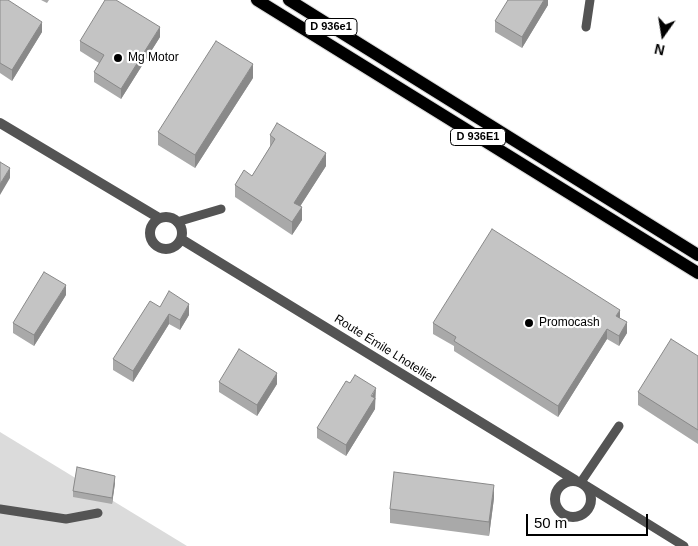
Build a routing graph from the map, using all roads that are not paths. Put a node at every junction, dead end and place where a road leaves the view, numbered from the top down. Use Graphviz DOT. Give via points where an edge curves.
graph roads {
  1 [pos="257,0"];
  2 [pos="289,0"];
  3 [pos="590,0"];
  4 [pos="586,27"];
  5 [pos="374,54"];
  6 [pos="0,122"];
  7 [pos="221,209"];
  8 [pos="159,218"];
  9 [pos="177,222"];
  10 [pos="181,239"];
  11 [pos="698,255"];
  12 [pos="698,273"];
  13 [pos="619,426"];
  14 [pos="581,483"];
  15 [pos="0,510"];
  16 [pos="98,514"];
  17 [pos="684,546"];
  1 -- 12 [label="main road, D 936E1"];
  2 -- 5 [label="main road, D 936e1"];
  3 -- 4 [label="lane"];
  5 -- 11 [label="main road, D 936E1"];
  6 -- 8 [label="street"];
  7 -- 9 [label="lane"];
  8 -- 9 [label="street" via="172,217"];
  8 -- 10 [label="street" via="150,229 151,241 162,249 174,248"];
  9 -- 10 [label="street" via="182,227"];
  10 -- 14 [label="street, Route Émile Lhotellier"];
  13 -- 14 [label="lane"];
  14 -- 17 [label="lane"];
  15 -- 16 [label="lane" via="66,519"];
}
